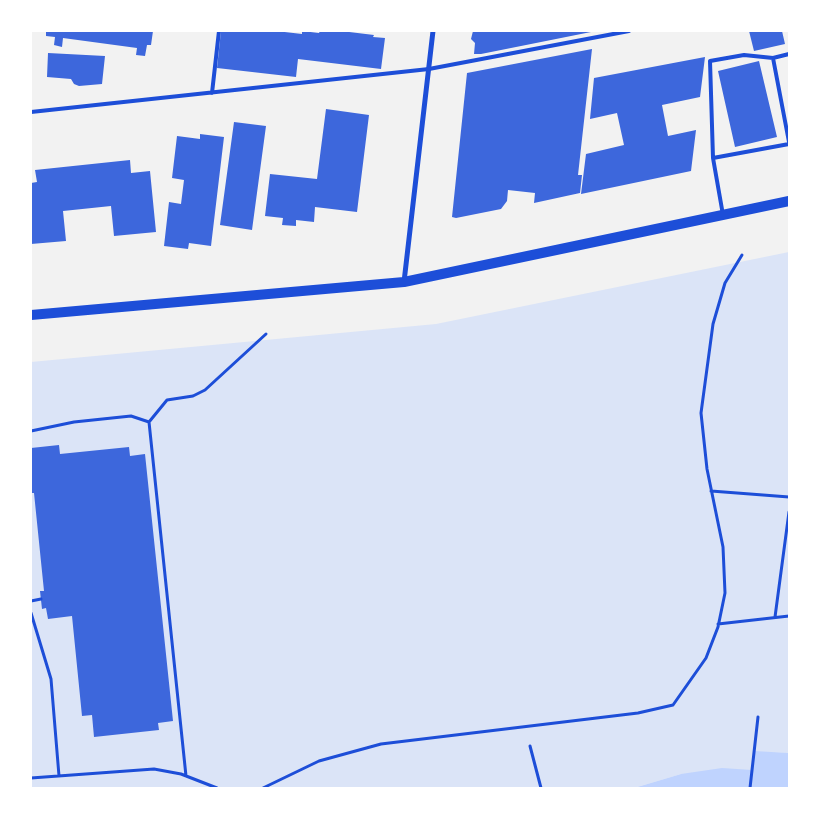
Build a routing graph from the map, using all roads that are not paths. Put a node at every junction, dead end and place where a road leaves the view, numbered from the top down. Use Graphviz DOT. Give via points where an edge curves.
graph roads {
  1 [pos="219,31"];
  2 [pos="433,31"];
  3 [pos="629,31"];
  4 [pos="789,54"];
  5 [pos="773,58"];
  6 [pos="429,69"];
  7 [pos="212,93"];
  8 [pos="31,112"];
  9 [pos="789,143"];
  10 [pos="713,158"];
  11 [pos="789,201"];
  12 [pos="723,214"];
  13 [pos="404,282"];
  14 [pos="31,315"];
  1 -- 7 [label="lane"];
  2 -- 6 [label="street"];
  3 -- 6 [label="lane"];
  4 -- 5 [label="lane"];
  5 -- 9 [label="lane"];
  5 -- 10 [label="lane" via="744,55 710,61"];
  6 -- 7 [label="lane"];
  6 -- 13 [label="street"];
  7 -- 8 [label="lane"];
  9 -- 10 [label="lane"];
  10 -- 12 [label="lane"];
  11 -- 12 [label="main road"];
  12 -- 13 [label="main road"];
  13 -- 14 [label="main road"];
}
